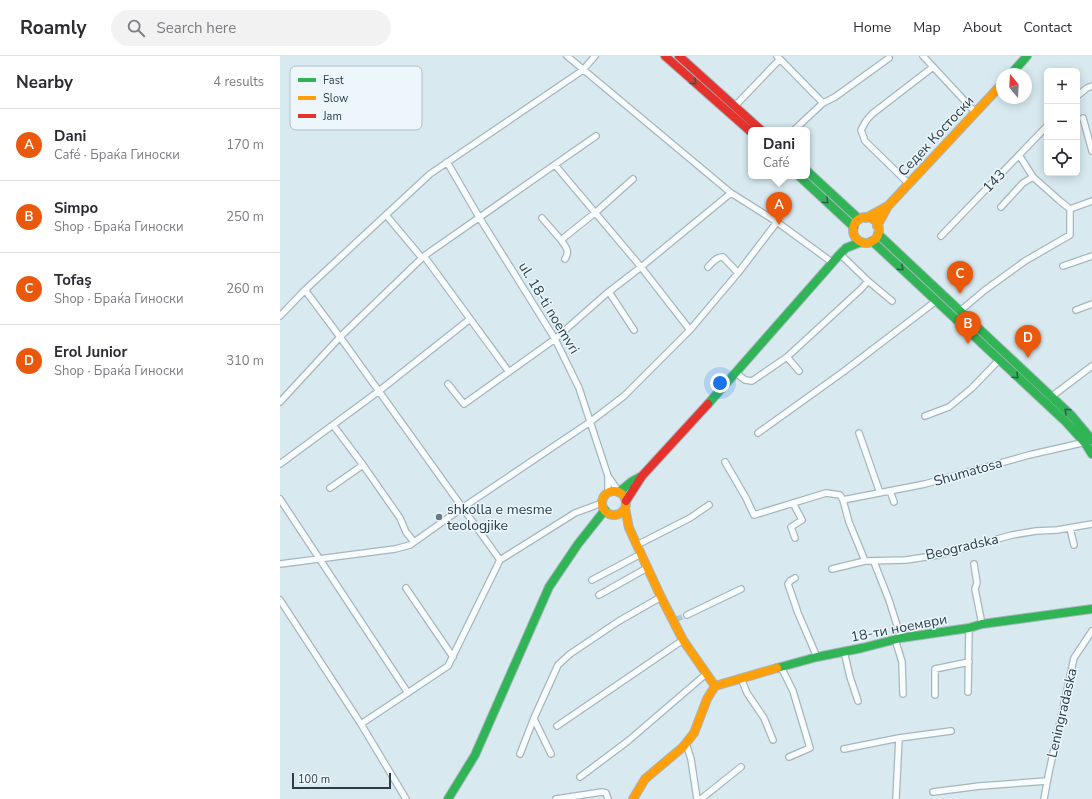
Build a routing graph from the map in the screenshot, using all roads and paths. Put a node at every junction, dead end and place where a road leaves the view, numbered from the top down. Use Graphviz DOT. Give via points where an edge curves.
graph roads {
  1 [pos="567,56"];
  2 [pos="595,56"];
  3 [pos="665,56"];
  4 [pos="679,56"];
  5 [pos="923,56"];
  6 [pos="1027,56"];
  7 [pos="779,57"];
  8 [pos="889,58"];
  9 [pos="933,67"];
  10 [pos="1016,68"];
  11 [pos="583,70"];
  12 [pos="1092,86"];
  13 [pos="996,91"];
  14 [pos="1080,94"];
  15 [pos="823,103"];
  16 [pos="735,106"];
  17 [pos="976,113"];
  18 [pos="1083,118"];
  19 [pos="758,127"];
  20 [pos="797,127"];
  21 [pos="748,129"];
  22 [pos="1044,129"];
  23 [pos="596,136"];
  24 [pos="1092,150"];
  25 [pos="1019,155"];
  26 [pos="447,162"];
  27 [pos="555,164"];
  28 [pos="810,174"];
  29 [pos="1033,177"];
  30 [pos="633,179"];
  31 [pos="802,179"];
  32 [pos="909,184"];
  33 [pos="731,193"];
  34 [pos="1092,201"];
  35 [pos="888,206"];
  36 [pos="1001,207"];
  37 [pos="1070,209"];
  38 [pos="596,212"];
  39 [pos="386,214"];
  40 [pos="479,217"];
  41 [pos="542,218"];
  42 [pos="862,219"];
  43 [pos="777,222"];
  44 [pos="853,230"];
  45 [pos="878,230"];
  46 [pos="941,236"];
  47 [pos="561,240"];
  48 [pos="872,241"];
  49 [pos="861,242"];
  50 [pos="843,251"];
  51 [pos="1092,256"];
  52 [pos="423,257"];
  53 [pos="565,259"];
  54 [pos="833,262"];
  55 [pos="1064,266"];
  56 [pos="641,267"];
  57 [pos="708,267"];
  58 [pos="738,273"];
  59 [pos="868,281"];
  60 [pos="305,290"];
  61 [pos="609,292"];
  62 [pos="892,301"];
  63 [pos="936,301"];
  64 [pos="1092,304"];
  65 [pos="1076,310"];
  66 [pos="960,311"];
  67 [pos="280,316"];
  68 [pos="470,319"];
  69 [pos="634,330"];
  70 [pos="690,330"];
  71 [pos="340,337"];
  72 [pos="555,339"];
  73 [pos="787,357"];
  74 [pos="999,360"];
  75 [pos="1092,366"];
  76 [pos="799,371"];
  77 [pos="509,372"];
  78 [pos="736,373"];
  79 [pos="448,384"];
  80 [pos="380,391"];
  81 [pos="1051,397"];
  82 [pos="280,402"];
  83 [pos="925,416"];
  84 [pos="590,422"];
  85 [pos="334,425"];
  86 [pos="758,433"];
  87 [pos="860,433"];
  88 [pos="1089,437"];
  89 [pos="1092,454"];
  90 [pos="725,462"];
  91 [pos="280,464"];
  92 [pos="363,465"];
  93 [pos="608,476"];
  94 [pos="642,476"];
  95 [pos="330,488"];
  96 [pos="890,491"];
  97 [pos="619,492"];
  98 [pos="608,493"];
  99 [pos="880,493"];
  100 [pos="280,499"];
  101 [pos="843,500"];
  102 [pos="894,502"];
  103 [pos="793,503"];
  104 [pos="625,504"];
  105 [pos="709,505"];
  106 [pos="462,508"];
  107 [pos="608,511"];
  108 [pos="1092,524"];
  109 [pos="628,528"];
  110 [pos="1070,528"];
  111 [pos="795,538"];
  112 [pos="414,542"];
  113 [pos="637,545"];
  114 [pos="1074,545"];
  115 [pos="641,554"];
  116 [pos="319,560"];
  117 [pos="500,560"];
  118 [pos="865,561"];
  119 [pos="874,562"];
  120 [pos="280,564"];
  121 [pos="974,564"];
  122 [pos="647,568"];
  123 [pos="832,569"];
  124 [pos="795,578"];
  125 [pos="592,580"];
  126 [pos="406,588"];
  127 [pos="741,589"];
  128 [pos="599,596"];
  129 [pos="661,597"];
  130 [pos="280,600"];
  131 [pos="1092,609"];
  132 [pos="687,614"];
  133 [pos="982,624"];
  134 [pos="969,628"];
  135 [pos="1092,631"];
  136 [pos="898,639"];
  137 [pos="683,640"];
  138 [pos="844,651"];
  139 [pos="453,656"];
  140 [pos="817,657"];
  141 [pos="969,662"];
  142 [pos="781,668"];
  143 [pos="706,674"];
  144 [pos="741,678"];
  145 [pos="715,686"];
  146 [pos="968,692"];
  147 [pos="408,693"];
  148 [pos="903,694"];
  149 [pos="935,695"];
  150 [pos="858,701"];
  151 [pos="534,719"];
  152 [pos="361,724"];
  153 [pos="557,726"];
  154 [pos="951,731"];
  155 [pos="899,738"];
  156 [pos="774,740"];
  157 [pos="686,743"];
  158 [pos="844,749"];
  159 [pos="520,754"];
  160 [pos="551,754"];
  161 [pos="789,757"];
  162 [pos="741,766"];
  163 [pos="580,777"];
  164 [pos="1047,780"];
  165 [pos="933,792"];
  166 [pos="406,799"];
  167 [pos="448,799"];
  168 [pos="556,799"];
  169 [pos="608,799"];
  170 [pos="633,799"];
  171 [pos="697,799"];
  172 [pos="701,799"];
  173 [pos="896,799"];
  174 [pos="1044,799"];
  1 -- 11 [label="street"];
  2 -- 11 [label="street"];
  3 -- 21 [label="street, one-way"];
  4 -- 16 [label="street"];
  5 -- 9 [label="street"];
  6 -- 10 [label="street"];
  7 -- 15 [label="street"];
  7 -- 16 [label="street"];
  8 -- 15 [label="street"];
  9 -- 17 [label="street"];
  9 -- 32 [label="street" via="872,114 861,130 865,141"];
  11 -- 26 [label="street"];
  11 -- 33 [label="street"];
  12 -- 14 [label="street"];
  13 -- 17 [label="street, Седек Костоски"];
  15 -- 20 [label="street"];
  16 -- 19 [label="street"];
  17 -- 32 [label="street, Седек Костоски"];
  18 -- 24 [label="street"];
  22 -- 25 [label="street, 143"];
  23 -- 27 [label="street"];
  25 -- 29 [label="street"];
  25 -- 46 [label="street, 143"];
  26 -- 39 [label="street" via="418,184"];
  26 -- 40 [label="street, ul. 18-ti noemvri"];
  27 -- 38 [label="street"];
  27 -- 40 [label="street"];
  28 -- 42 [label="street"];
  29 -- 36 [label="street" via="1023,183"];
  29 -- 37 [label="street"];
  30 -- 38 [label="street"];
  31 -- 44 [label="street, one-way"];
  32 -- 35 [label="street, Седек Костоски"];
  33 -- 43 [label="street"];
  33 -- 56 [label="street"];
  34 -- 37 [label="street"];
  35 -- 42 [label="street"];
  35 -- 45 [label="street"];
  37 -- 66 [label="street" via="1070,235 1025,261"];
  38 -- 47 [label="street"];
  38 -- 56 [label="street"];
  39 -- 52 [label="street"];
  39 -- 60 [label="street"];
  40 -- 52 [label="street"];
  40 -- 72 [label="street, ul. 18-ti noemvri"];
  41 -- 47 [label="street"];
  42 -- 44 [label="street"];
  42 -- 45 [label="street" via="872,220"];
  43 -- 54 [label="street"];
  43 -- 58 [label="street"];
  44 -- 49 [label="street"];
  44 -- 50 [label="street"];
  45 -- 48 [label="street"];
  45 -- 66 [label="street"];
  47 -- 53 [label="street" via="568,249"];
  48 -- 49 [label="street"];
  48 -- 63 [label="street, one-way"];
  49 -- 50 [label="street"];
  50 -- 54 [label="street"];
  50 -- 59 [label="street"];
  51 -- 55 [label="street"];
  52 -- 68 [label="street"];
  52 -- 71 [label="street"];
  54 -- 78 [label="street"];
  56 -- 61 [label="street"];
  56 -- 70 [label="street"];
  57 -- 58 [label="street" via="721,256"];
  58 -- 70 [label="street"];
  59 -- 62 [label="street"];
  59 -- 73 [label="street"];
  60 -- 67 [label="street"];
  60 -- 71 [label="street"];
  61 -- 69 [label="street"];
  61 -- 72 [label="street"];
  63 -- 74 [label="street"];
  63 -- 86 [label="street"];
  64 -- 65 [label="street"];
  66 -- 81 [label="street"];
  68 -- 77 [label="street"];
  68 -- 80 [label="street"];
  70 -- 84 [label="street" via="624,396"];
  71 -- 80 [label="street"];
  71 -- 82 [label="street"];
  72 -- 77 [label="street"];
  72 -- 84 [label="street, ul. 18-ti noemvri" via="579,388"];
  73 -- 76 [label="street"];
  73 -- 78 [label="street" via="752,381 745,380"];
  74 -- 83 [label="street" via="949,407"];
  74 -- 88 [label="street, one-way" via="1065,421"];
  75 -- 81 [label="street"];
  77 -- 79 [label="street" via="464,404"];
  78 -- 94 [label="street"];
  80 -- 85 [label="street"];
  80 -- 106 [label="street"];
  88 -- 81 [label="street, one-way" via="1072,416"];
  84 -- 93 [label="street, ul. 18-ti noemvri"];
  84 -- 106 [label="street"];
  85 -- 91 [label="street"];
  85 -- 92 [label="street"];
  87 -- 99 [label="street"];
  88 -- 89 [label="street"];
  88 -- 96 [label="street, Shumatosa" via="925,484"];
  90 -- 103 [label="street" via="754,515"];
  92 -- 95 [label="street"];
  92 -- 112 [label="street"];
  93 -- 97 [label="street, ul. 18-ti noemvri"];
  93 -- 98 [label="street, ul. 18-ti noemvri"];
  94 -- 97 [label="street"];
  94 -- 104 [label="street"];
  96 -- 99 [label="street, Shumatosa"];
  96 -- 102 [label="street"];
  97 -- 98 [label="street"];
  97 -- 104 [label="street" via="624,497"];
  98 -- 107 [label="street" via="603,499"];
  99 -- 101 [label="street, Shumatosa"];
  100 -- 116 [label="street"];
  101 -- 103 [label="street" via="840,495 826,493"];
  101 -- 118 [label="street"];
  103 -- 111 [label="street" via="802,520 791,527"];
  104 -- 107 [label="street" via="619,514"];
  104 -- 109 [label="street"];
  105 -- 113 [label="street" via="690,518"];
  106 -- 112 [label="street"];
  106 -- 117 [label="street"];
  107 -- 109 [label="street"];
  107 -- 117 [label="street" via="575,513"];
  107 -- 167 [label="street" via="578,544 549,587 475,755"];
  108 -- 110 [label="street, Beogradska"];
  109 -- 113 [label="street"];
  110 -- 114 [label="street"];
  110 -- 119 [label="street, Beogradska" via="1036,531 906,560"];
  112 -- 116 [label="street" via="395,549"];
  113 -- 115 [label="street"];
  115 -- 122 [label="street"];
  115 -- 125 [label="street"];
  116 -- 120 [label="street"];
  116 -- 147 [label="street"];
  117 -- 139 [label="street"];
  118 -- 119 [label="street, Beogradska"];
  118 -- 123 [label="street, Beogradska"];
  119 -- 136 [label="street" via="889,600"];
  121 -- 133 [label="street" via="977,583 975,590"];
  122 -- 128 [label="street"];
  122 -- 129 [label="street"];
  124 -- 140 [label="street" via="788,584"];
  126 -- 139 [label="street"];
  127 -- 132 [label="street"];
  129 -- 137 [label="street"];
  129 -- 151 [label="street" via="619,621 558,665"];
  130 -- 152 [label="street"];
  131 -- 133 [label="street, 18-ти ноември"];
  133 -- 134 [label="street, 18-ти ноември"];
  134 -- 136 [label="street, 18-ти ноември"];
  134 -- 141 [label="street"];
  135 -- 164 [label="street, Leningradaska" via="1074,658"];
  136 -- 138 [label="street, 18-ти ноември"];
  136 -- 148 [label="street"];
  137 -- 143 [label="street"];
  137 -- 153 [label="street"];
  138 -- 140 [label="street, 18-ти ноември"];
  138 -- 150 [label="street"];
  139 -- 147 [label="street" via="448,666"];
  140 -- 142 [label="street, 18-ти ноември"];
  141 -- 146 [label="street"];
  141 -- 149 [label="street" via="935,669"];
  142 -- 144 [label="street, 18-ти ноември"];
  142 -- 161 [label="street" via="793,691 810,748"];
  143 -- 145 [label="street"];
  143 -- 163 [label="street" via="628,741"];
  144 -- 145 [label="street, 18-ти ноември"];
  144 -- 156 [label="street" via="746,693 764,718"];
  145 -- 157 [label="street" via="707,699 694,733"];
  147 -- 152 [label="street"];
  151 -- 159 [label="street"];
  151 -- 160 [label="street"];
  152 -- 166 [label="street"];
  154 -- 155 [label="street"];
  155 -- 158 [label="street"];
  155 -- 173 [label="street"];
  157 -- 170 [label="street" via="646,780"];
  157 -- 171 [label="street"];
  162 -- 172 [label="street"];
  164 -- 165 [label="street"];
  164 -- 174 [label="street, Leningradaska"];
  168 -- 169 [label="street" via="602,792 606,793"];
}
